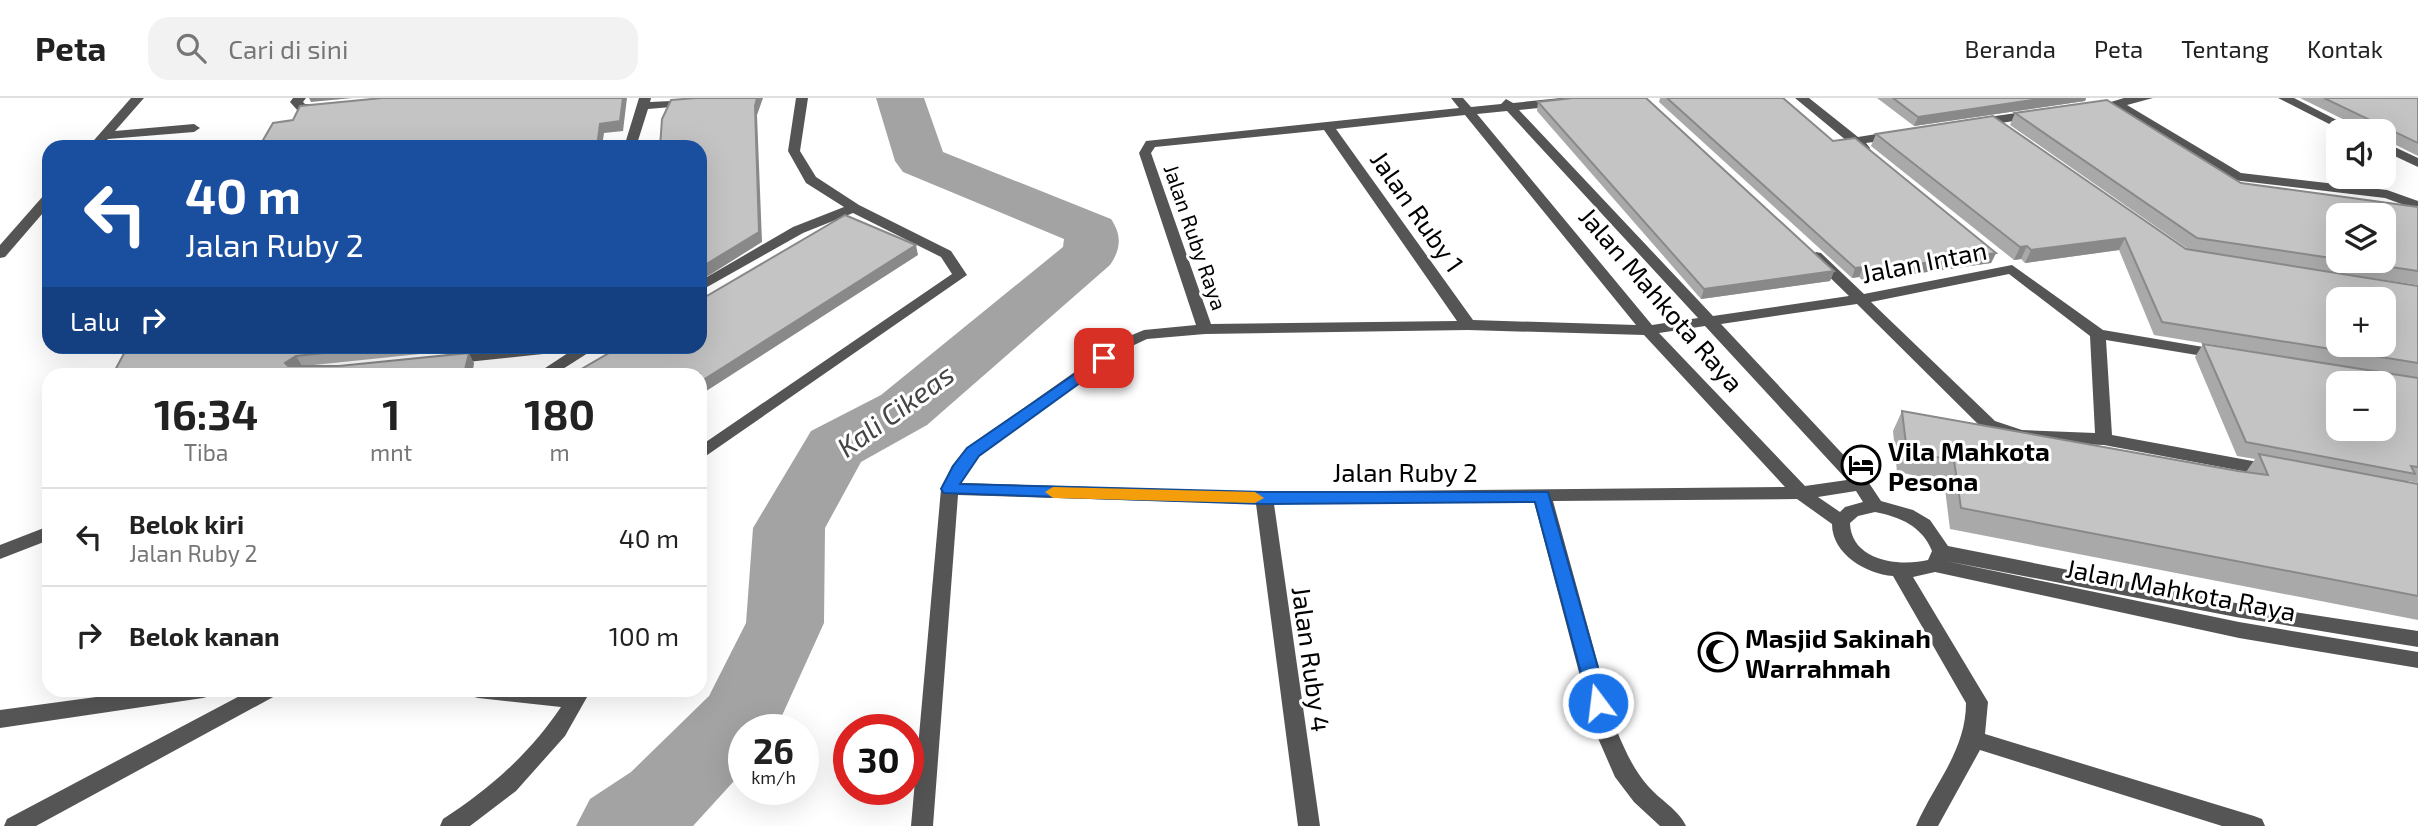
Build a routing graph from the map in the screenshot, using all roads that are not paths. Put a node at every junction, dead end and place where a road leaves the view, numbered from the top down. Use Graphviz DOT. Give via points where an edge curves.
graph roads {
  1 [pos="138,98"];
  2 [pos="300,98"];
  3 [pos="729,98"];
  4 [pos="802,98"];
  5 [pos="1596,98"];
  6 [pos="1801,98"];
  7 [pos="2147,98"];
  8 [pos="2284,98"];
  9 [pos="644,102"];
  10 [pos="1507,103"];
  11 [pos="1462,104"];
  12 [pos="335,107"];
  13 [pos="2045,113"];
  14 [pos="2328,119"];
  15 [pos="1990,120"];
  16 [pos="1963,124"];
  17 [pos="1327,125"];
  18 [pos="194,128"];
  19 [pos="1910,133"];
  20 [pos="104,136"];
  21 [pos="2012,136"];
  22 [pos="100,140"];
  23 [pos="632,140"];
  24 [pos="1857,141"];
  25 [pos="2396,152"];
  26 [pos="1878,158"];
  27 [pos="2418,163"];
  28 [pos="42,206"];
  29 [pos="2418,206"];
  30 [pos="854,208"];
  31 [pos="1803,244"];
  32 [pos="0,254"];
  33 [pos="707,283"];
  34 [pos="1862,299"];
  35 [pos="1709,321"];
  36 [pos="1468,325"];
  37 [pos="1205,329"];
  38 [pos="1648,330"];
  39 [pos="2098,334"];
  40 [pos="496,354"];
  41 [pos="578,354"];
  42 [pos="2244,358"];
  43 [pos="438,360"];
  44 [pos="554,368"];
  45 [pos="2104,439"];
  46 [pos="707,449"];
  47 [pos="2295,475"];
  48 [pos="1861,484"];
  49 [pos="950,489"];
  50 [pos="1801,493"];
  51 [pos="1542,496"];
  52 [pos="1264,498"];
  53 [pos="1875,506"];
  54 [pos="1840,521"];
  55 [pos="42,536"];
  56 [pos="0,552"];
  57 [pos="1938,558"];
  58 [pos="1901,573"];
  59 [pos="2418,639"];
  60 [pos="2418,660"];
  61 [pos="153,697"];
  62 [pos="255,697"];
  63 [pos="577,697"];
  64 [pos="0,719"];
  65 [pos="1975,740"];
  66 [pos="15,826"];
  67 [pos="451,826"];
  68 [pos="922,826"];
  69 [pos="1309,826"];
  70 [pos="1675,826"];
  71 [pos="1927,826"];
  72 [pos="2254,826"];
  1 -- 20 [label="street"];
  2 -- 12 [label="street" via="296,102 302,108"];
  3 -- 9 [label="street"];
  4 -- 30 [label="street" via="794,151 811,180"];
  5 -- 10 [label="street, Jalan Ruby Raya"];
  6 -- 24 [label="street"];
  7 -- 29 [label="street" via="2108,104 2238,177 2387,194"];
  8 -- 14 [label="street"];
  9 -- 23 [label="street"];
  10 -- 11 [label="street, Jalan Ruby Raya"];
  10 -- 35 [label="street, Jalan Mahkota Raya"];
  11 -- 17 [label="street, Jalan Ruby Raya"];
  11 -- 38 [label="street, Jalan Mahkota Raya"];
  13 -- 15 [label="street"];
  15 -- 16 [label="street"];
  15 -- 21 [label="street"];
  17 -- 36 [label="street, Jalan Ruby 1"];
  17 -- 37 [label="street, Jalan Ruby Raya" via="1160,140 1147,148"];
  18 -- 20 [label="street"];
  19 -- 24 [label="street"];
  20 -- 22 [label="street"];
  24 -- 26 [label="street"];
  25 -- 27 [label="street"];
  28 -- 32 [label="street"];
  30 -- 33 [label="street" via="798,230"];
  30 -- 46 [label="street" via="946,254 960,275"];
  31 -- 34 [label="street"];
  34 -- 35 [label="street, Jalan Intan"];
  34 -- 39 [label="street, Jalan Intan" via="2007,265"];
  34 -- 45 [label="street" via="1989,425 2020,436"];
  35 -- 38 [label="street, Jalan Intan"];
  35 -- 48 [label="street, Jalan Mahkota Raya"];
  36 -- 37 [label="street, Jalan Intan"];
  36 -- 38 [label="street, Jalan Intan"];
  37 -- 49 [label="street, Jalan Intan" via="1144,335 1126,342 973,452"];
  38 -- 50 [label="street, Jalan Mahkota Raya"];
  39 -- 42 [label="street, Jalan Intan"];
  39 -- 45 [label="street"];
  40 -- 43 [label="street"];
  41 -- 44 [label="street"];
  45 -- 47 [label="street"];
  48 -- 50 [label="street, Jalan Ruby 2"];
  48 -- 53 [label="street, Jalan Mahkota Raya"];
  49 -- 52 [label="street, Jalan Ruby 2"];
  49 -- 68 [label="street"];
  50 -- 51 [label="street, Jalan Ruby 2"];
  50 -- 54 [label="street, Jalan Mahkota Raya"];
  51 -- 52 [label="street, Jalan Ruby 2"];
  51 -- 70 [label="street" via="1605,729 1623,770"];
  52 -- 69 [label="street, Jalan Ruby 4"];
  53 -- 54 [label="street" via="1847,512"];
  53 -- 57 [label="street" via="1909,515 1926,526 1937,540"];
  54 -- 58 [label="street" via="1847,546 1862,559"];
  55 -- 56 [label="street"];
  57 -- 58 [label="street" via="1920,572"];
  57 -- 59 [label="street, Jalan Mahkota Raya"];
  57 -- 60 [label="street, Jalan Mahkota Raya" via="2239,630"];
  58 -- 65 [label="street" via="1977,702"];
  61 -- 64 [label="street"];
  62 -- 66 [label="street"];
  63 -- 67 [label="street" via="541,751"];
  65 -- 71 [label="street"];
  65 -- 72 [label="street"];
}
